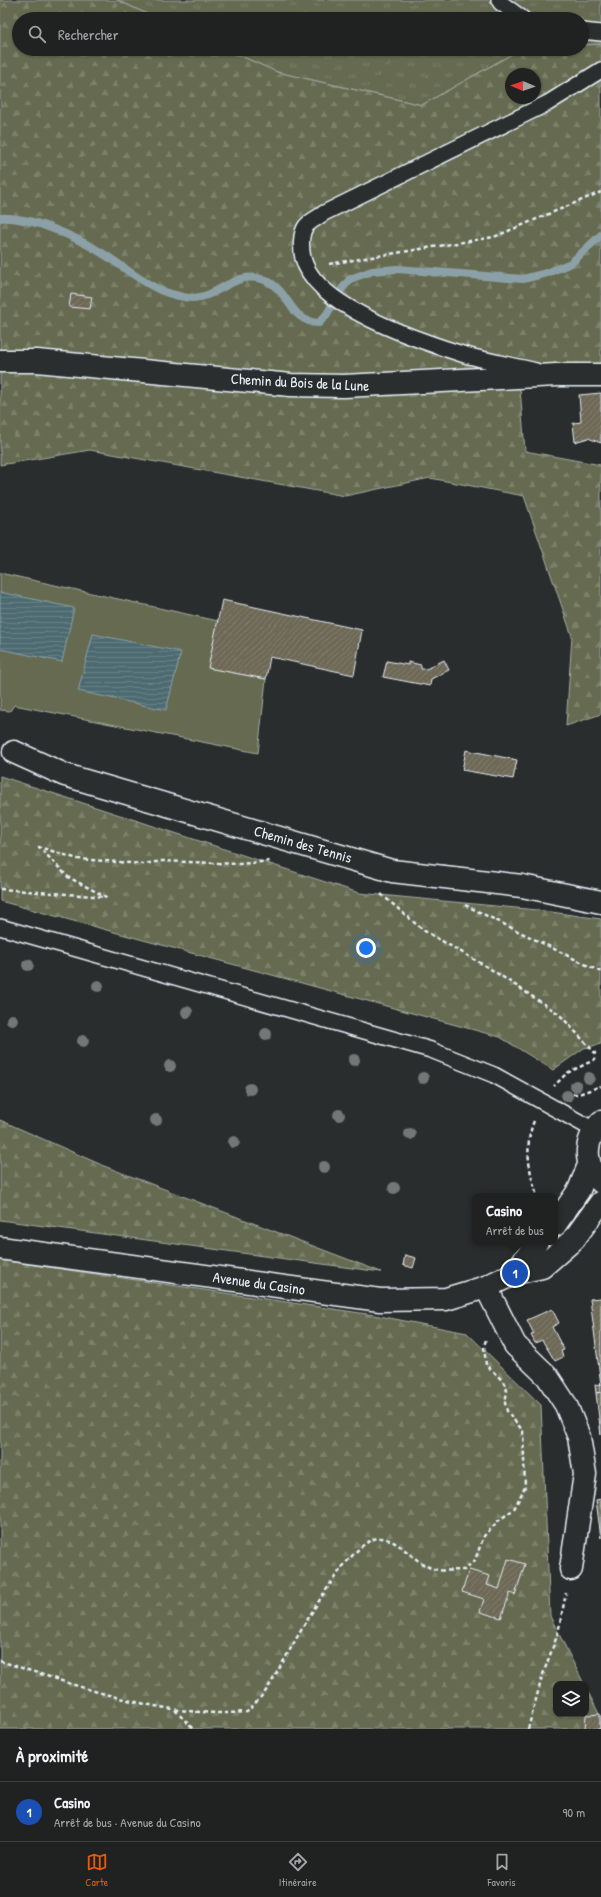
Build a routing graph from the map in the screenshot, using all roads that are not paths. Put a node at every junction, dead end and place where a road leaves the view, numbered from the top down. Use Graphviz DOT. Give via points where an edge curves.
graph roads {
  1 [pos="499,0"];
  2 [pos="513,12"];
  3 [pos="589,32"];
  4 [pos="601,33"];
  5 [pos="601,70"];
  6 [pos="0,361"];
  7 [pos="557,375"];
  8 [pos="601,375"];
  9 [pos="14,752"];
  10 [pos="601,902"];
  11 [pos="0,927"];
  12 [pos="597,1126"];
  13 [pos="589,1165"];
  14 [pos="601,1182"];
  15 [pos="601,1202"];
  16 [pos="558,1221"];
  17 [pos="535,1245"];
  18 [pos="0,1248"];
  19 [pos="515,1273"];
  20 [pos="491,1297"];
  21 [pos="571,1569"];
  1 -- 2 [label="lane"];
  3 -- 4 [label="lane"];
  5 -- 7 [label="lane" via="548,103 324,213 306,226 300,247 306,268 320,287 349,308 398,331 463,354"];
  6 -- 7 [label="street, Chemin du Bois de la Lune" via="37,361 291,385 344,386"];
  7 -- 8 [label="street, Chemin du Bois de la Lune"];
  9 -- 10 [label="street, Chemin des Tennis" via="65,775 392,871 522,886"];
  11 -- 12 [label="lane" via="431,1050 494,1075"];
  12 -- 13 [label="street" via="588,1141"];
  13 -- 14 [label="street"];
  13 -- 16 [label="street" via="579,1190"];
  15 -- 19 [label="street, Avenue du Casino" via="574,1239 542,1267"];
  17 -- 19 [label="street, Avenue du Casino"];
  18 -- 20 [label="street, Avenue du Casino" via="380,1300"];
  19 -- 20 [label="street, Avenue du Casino"];
  20 -- 21 [label="street" via="515,1345 547,1376 566,1405 579,1436 584,1474"];
}
